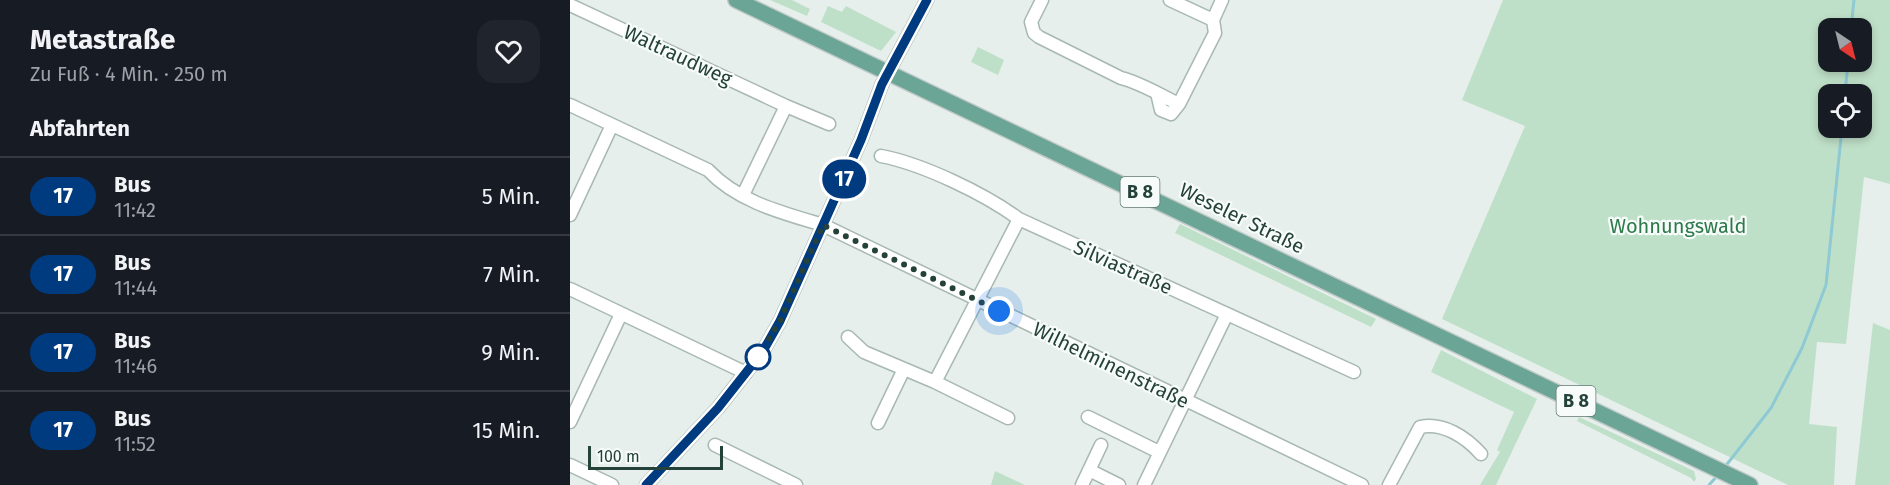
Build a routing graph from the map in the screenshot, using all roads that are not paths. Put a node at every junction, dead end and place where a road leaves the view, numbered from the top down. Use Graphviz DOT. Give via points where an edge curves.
graph roads {
  1 [pos="736,0"];
  2 [pos="927,0"];
  3 [pos="1041,0"];
  4 [pos="1170,0"];
  5 [pos="1222,0"];
  6 [pos="570,5"];
  7 [pos="1213,20"];
  8 [pos="888,72"];
  9 [pos="570,105"];
  10 [pos="786,106"];
  11 [pos="612,124"];
  12 [pos="829,124"];
  13 [pos="881,156"];
  14 [pos="743,195"];
  15 [pos="570,215"];
  16 [pos="1019,219"];
  17 [pos="823,225"];
  18 [pos="570,289"];
  19 [pos="978,301"];
  20 [pos="621,314"];
  21 [pos="1227,314"];
  22 [pos="848,337"];
  23 [pos="904,369"];
  24 [pos="1354,372"];
  25 [pos="746,374"];
  26 [pos="935,382"];
  27 [pos="1183,400"];
  28 [pos="1088,417"];
  29 [pos="1008,418"];
  30 [pos="570,422"];
  31 [pos="878,423"];
  32 [pos="715,445"];
  33 [pos="1101,445"];
  34 [pos="1159,452"];
  35 [pos="1481,454"];
  36 [pos="570,465"];
  37 [pos="1089,470"];
  38 [pos="612,485"];
  39 [pos="646,485"];
  40 [pos="796,485"];
  41 [pos="1082,485"];
  42 [pos="1119,485"];
  43 [pos="1144,485"];
  44 [pos="1362,485"];
  45 [pos="1389,485"];
  46 [pos="1750,485"];
  1 -- 8 [label="main road, Weseler Straße / B 8"];
  2 -- 8 [label="street"];
  3 -- 7 [label="street" via="1031,22 1034,33 1157,93 1161,110 1171,114 1215,33"];
  4 -- 7 [label="street"];
  5 -- 7 [label="street"];
  6 -- 10 [label="street, Waltraudweg"];
  8 -- 17 [label="street"];
  8 -- 46 [label="main road, Weseler Straße / B 8"];
  9 -- 11 [label="street, Wilhelminenstraße"];
  10 -- 12 [label="street, Waltraudweg"];
  10 -- 14 [label="street"];
  11 -- 14 [label="street, Wilhelminenstraße" via="708,170 723,185"];
  11 -- 15 [label="street"];
  13 -- 16 [label="street, Silviastraße" via="908,161"];
  14 -- 17 [label="street, Wilhelminenstraße" via="781,214"];
  16 -- 19 [label="street"];
  16 -- 21 [label="street, Silviastraße"];
  17 -- 19 [label="street, Wilhelminenstraße"];
  17 -- 25 [label="street" via="780,321"];
  18 -- 20 [label="street"];
  19 -- 26 [label="street"];
  19 -- 27 [label="street, Wilhelminenstraße"];
  20 -- 25 [label="street"];
  20 -- 30 [label="street"];
  21 -- 24 [label="street, Silviastraße"];
  21 -- 27 [label="street"];
  22 -- 23 [label="street" via="864,352"];
  23 -- 26 [label="street"];
  23 -- 31 [label="street"];
  25 -- 39 [label="street"];
  26 -- 29 [label="street"];
  27 -- 34 [label="street"];
  27 -- 44 [label="street, Wilhelminenstraße"];
  28 -- 34 [label="street"];
  32 -- 40 [label="street"];
  33 -- 37 [label="street"];
  34 -- 43 [label="street"];
  35 -- 45 [label="street" via="1468,440 1433,424 1420,428"];
  36 -- 38 [label="street"];
  37 -- 41 [label="street"];
  37 -- 42 [label="street"];
}
